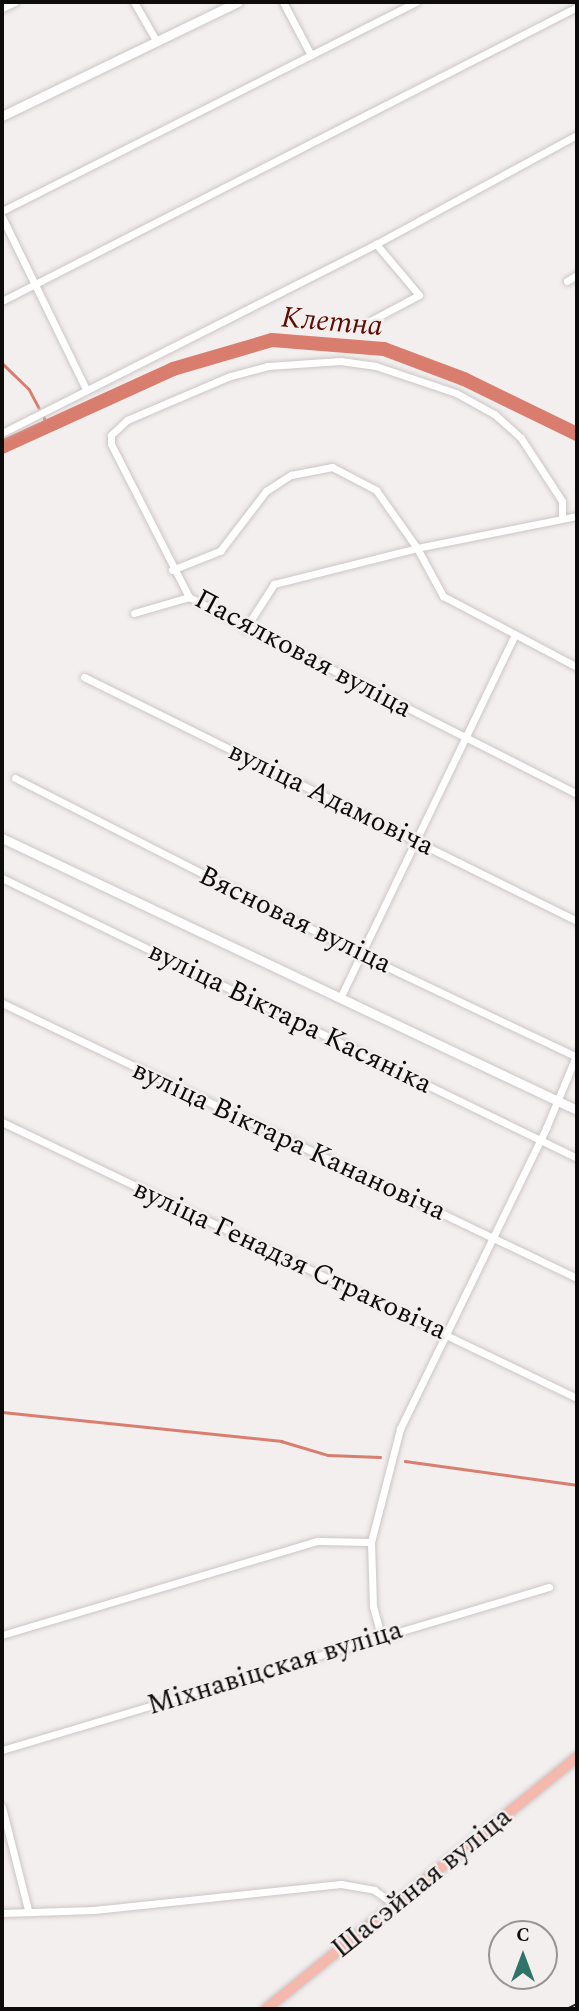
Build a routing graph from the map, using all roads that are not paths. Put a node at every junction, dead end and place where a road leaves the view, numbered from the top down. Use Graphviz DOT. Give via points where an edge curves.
graph roads {
  1 [pos="15,2"];
  2 [pos="134,2"];
  3 [pos="237,2"];
  4 [pos="283,2"];
  5 [pos="415,2"];
  6 [pos="577,7"];
  7 [pos="2,8"];
  8 [pos="157,42"];
  9 [pos="311,55"];
  10 [pos="2,116"];
  11 [pos="577,135"];
  12 [pos="2,211"];
  13 [pos="2,217"];
  14 [pos="376,244"];
  15 [pos="577,275"];
  16 [pos="567,281"];
  17 [pos="33,286"];
  18 [pos="2,301"];
  19 [pos="372,320"];
  20 [pos="86,389"];
  21 [pos="2,433"];
  22 [pos="562,516"];
  23 [pos="577,516"];
  24 [pos="416,546"];
  25 [pos="172,570"];
  26 [pos="189,597"];
  27 [pos="134,613"];
  28 [pos="245,629"];
  29 [pos="514,637"];
  30 [pos="577,667"];
  31 [pos="84,677"];
  32 [pos="464,738"];
  33 [pos="15,779"];
  34 [pos="577,794"];
  35 [pos="2,838"];
  36 [pos="415,840"];
  37 [pos="2,878"];
  38 [pos="577,921"];
  39 [pos="360,954"];
  40 [pos="341,996"];
  41 [pos="2,1003"];
  42 [pos="577,1056"];
  43 [pos="556,1100"];
  44 [pos="577,1110"];
  45 [pos="2,1122"];
  46 [pos="540,1141"];
  47 [pos="577,1158"];
  48 [pos="494,1237"];
  49 [pos="577,1278"];
  50 [pos="446,1334"];
  51 [pos="577,1398"];
  52 [pos="370,1542"];
  53 [pos="549,1587"];
  54 [pos="2,1635"];
  55 [pos="381,1636"];
  56 [pos="2,1750"];
  57 [pos="577,1757"];
  58 [pos="2,1807"];
  59 [pos="395,1905"];
  60 [pos="28,1910"];
  61 [pos="2,1913"];
  62 [pos="265,2009"];
  1 -- 7 [label="street"];
  2 -- 8 [label="street"];
  3 -- 8 [label="street"];
  4 -- 9 [label="street"];
  5 -- 9 [label="street"];
  6 -- 17 [label="street"];
  8 -- 10 [label="street"];
  9 -- 12 [label="street"];
  11 -- 14 [label="street"];
  13 -- 17 [label="street"];
  14 -- 19 [label="street" via="419,295"];
  14 -- 20 [label="street"];
  15 -- 16 [label="street"];
  17 -- 18 [label="street"];
  17 -- 20 [label="street"];
  20 -- 21 [label="street"];
  22 -- 23 [label="street"];
  22 -- 24 [label="street"];
  22 -- 25 [label="street, Пасялковая вуліца" via="562,501 521,438 494,414 457,393 376,366 313,361 256,369 127,420 111,435"];
  24 -- 25 [label="street" via="376,490 332,467 291,475 266,491 220,551"];
  24 -- 28 [label="street" via="274,584"];
  24 -- 29 [label="street" via="443,596"];
  25 -- 26 [label="street, Пасялковая вуліца"];
  26 -- 27 [label="street"];
  26 -- 28 [label="street, Пасялковая вуліца"];
  28 -- 32 [label="street, Пасялковая вуліца"];
  29 -- 30 [label="street"];
  29 -- 32 [label="street"];
  31 -- 36 [label="street, вуліца Адамовіча"];
  32 -- 34 [label="street, Пасялковая вуліца"];
  32 -- 36 [label="street"];
  33 -- 39 [label="street, Вясновая вуліца"];
  35 -- 40 [label="street"];
  36 -- 38 [label="street, вуліца Адамовіча"];
  36 -- 39 [label="street"];
  37 -- 46 [label="street, вуліца Віктара Касяніка"];
  39 -- 40 [label="street"];
  39 -- 42 [label="street, Вясновая вуліца"];
  40 -- 43 [label="street"];
  41 -- 48 [label="street, вуліца Віктара Канановіча" via="285,1142"];
  42 -- 43 [label="street"];
  43 -- 44 [label="street"];
  43 -- 46 [label="street"];
  45 -- 50 [label="street, вуліца Генадзя Страковіча"];
  46 -- 47 [label="street, вуліца Віктара Касяніка"];
  46 -- 48 [label="street"];
  48 -- 49 [label="street, вуліца Віктара Канановіча"];
  48 -- 50 [label="street"];
  50 -- 51 [label="street, вуліца Генадзя Страковіча"];
  50 -- 52 [label="street" via="400,1429"];
  52 -- 54 [label="street" via="300,1545"];
  52 -- 55 [label="street" via="373,1606"];
  53 -- 55 [label="street, Міхнавіцская вуліца"];
  55 -- 56 [label="street, Міхнавіцская вуліца"];
  57 -- 59 [label="main road, Шасэйная вуліца"];
  58 -- 60 [label="street"];
  59 -- 60 [label="street" via="374,1890 341,1884 94,1910"];
  59 -- 62 [label="main road, Шасэйная вуліца"];
  60 -- 61 [label="street"];
}
